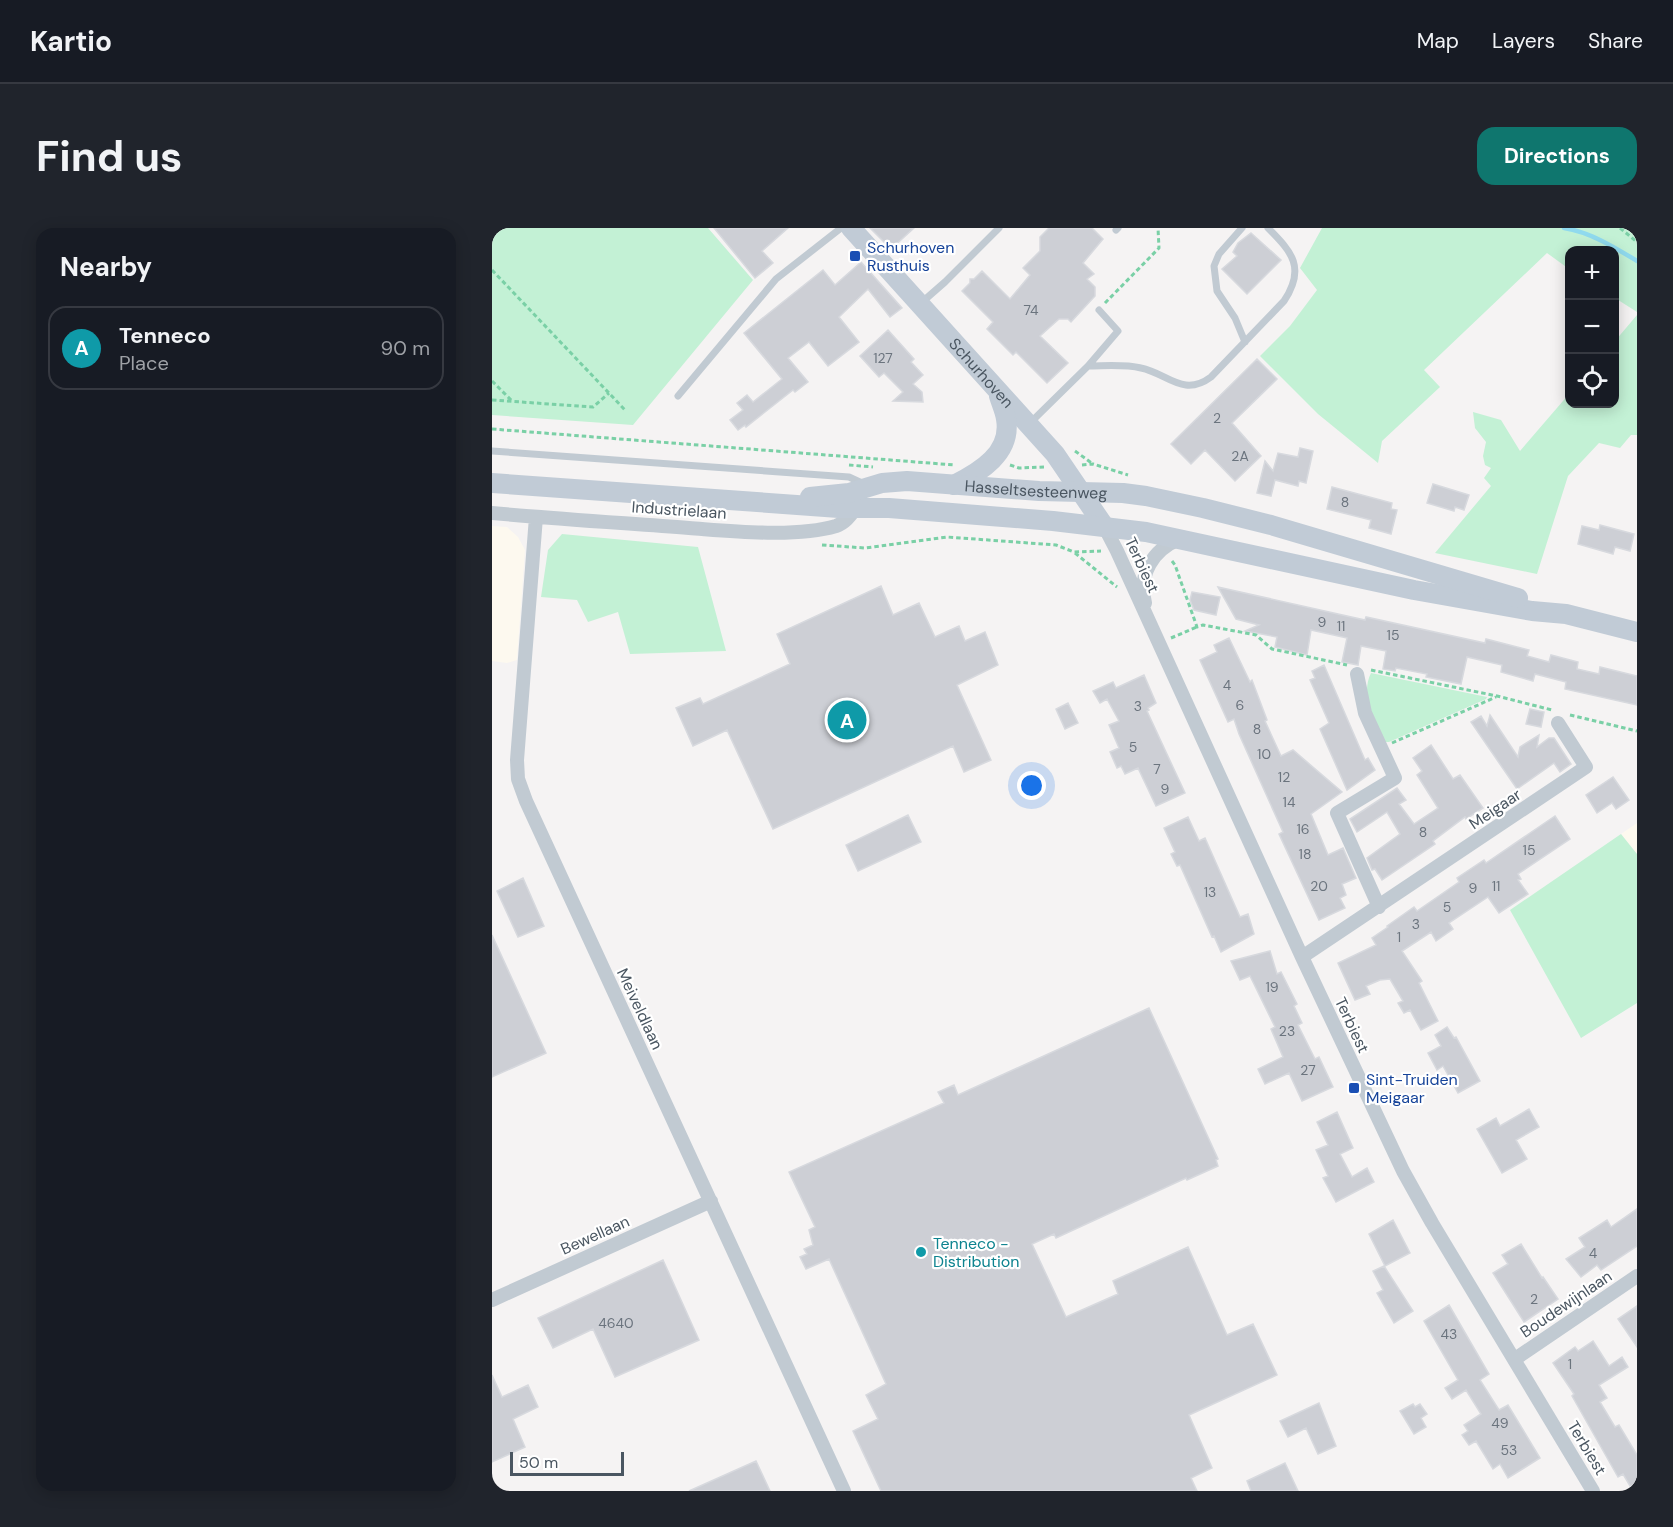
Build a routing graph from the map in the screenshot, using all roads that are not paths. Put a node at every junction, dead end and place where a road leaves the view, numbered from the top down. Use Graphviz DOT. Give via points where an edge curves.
graph roads {
  1 [pos="841,228"];
  2 [pos="851,228"];
  3 [pos="999,228"];
  4 [pos="1242,228"];
  5 [pos="1268,228"];
  6 [pos="920,303"];
  7 [pos="1099,310"];
  8 [pos="1245,342"];
  9 [pos="1088,366"];
  10 [pos="998,390"];
  11 [pos="678,396"];
  12 [pos="1028,425"];
  13 [pos="492,451"];
  14 [pos="492,474"];
  15 [pos="492,483"];
  16 [pos="954,485"];
  17 [pos="870,487"];
  18 [pos="1082,492"];
  19 [pos="856,508"];
  20 [pos="492,513"];
  21 [pos="536,517"];
  22 [pos="1104,526"];
  23 [pos="1179,547"];
  24 [pos="1566,614"];
  25 [pos="1149,619"];
  26 [pos="1637,632"];
  27 [pos="1361,670"];
  28 [pos="1558,723"];
  29 [pos="1379,906"];
  30 [pos="1302,957"];
  31 [pos="711,1201"];
  32 [pos="1637,1275"];
  33 [pos="492,1300"];
  34 [pos="1515,1359"];
  35 [pos="844,1491"];
  36 [pos="1593,1491"];
  1 -- 11 [label="lane" via="776,279"];
  2 -- 6 [label="main road, Schurhoven"];
  3 -- 6 [label="lane"];
  4 -- 8 [label="lane" via="1219,254 1214,266 1217,291"];
  5 -- 8 [label="lane" via="1292,255 1294,280 1284,301"];
  6 -- 10 [label="main road, Schurhoven"];
  7 -- 9 [label="lane" via="1119,331"];
  8 -- 9 [label="lane" via="1211,378 1196,386 1175,383 1142,368"];
  9 -- 12 [label="lane"];
  10 -- 12 [label="main road, Schurhoven"];
  10 -- 16 [label="main road" via="1007,427 1001,447 985,467"];
  12 -- 18 [label="main road, Schurhoven"];
  13 -- 17 [label="lane" via="849,477"];
  14 -- 17 [label="main road, Hasseltsesteenweg" via="809,497"];
  15 -- 19 [label="main road, Hasseltsesteenweg"];
  16 -- 17 [label="main road, Hasseltsesteenweg" via="907,481"];
  16 -- 18 [label="main road, Hasseltsesteenweg"];
  18 -- 22 [label="main road, Schurhoven"];
  18 -- 24 [label="main road, Hasseltsesteenweg" via="1146,496 1237,516 1396,560"];
  19 -- 21 [label="street, Industrielaan" via="849,518 836,525 809,531 720,530"];
  19 -- 22 [label="main road, Hasseltsesteenweg"];
  20 -- 21 [label="street, Industrielaan"];
  21 -- 31 [label="street, Meiveldlaan" via="518,779"];
  22 -- 23 [label="main road, Hasseltsesteenweg"];
  22 -- 25 [label="street, Terbiest"];
  23 -- 24 [label="main road, Hasseltsesteenweg"];
  23 -- 25 [label="street, Terbiest" via="1171,543 1148,566 1142,589"];
  24 -- 26 [label="main road, Hasseltsesteenweg"];
  25 -- 30 [label="street, Terbiest"];
  27 -- 29 [label="street" via="1365,713 1395,778 1337,813"];
  28 -- 29 [label="street, Meigaar" via="1586,767"];
  29 -- 30 [label="street, Meigaar"];
  30 -- 34 [label="street, Terbiest" via="1417,1198"];
  31 -- 33 [label="street, Bewellaan"];
  31 -- 35 [label="street, Meiveldlaan"];
  32 -- 34 [label="street, Boudewijnlaan"];
  34 -- 36 [label="street, Terbiest"];
}
